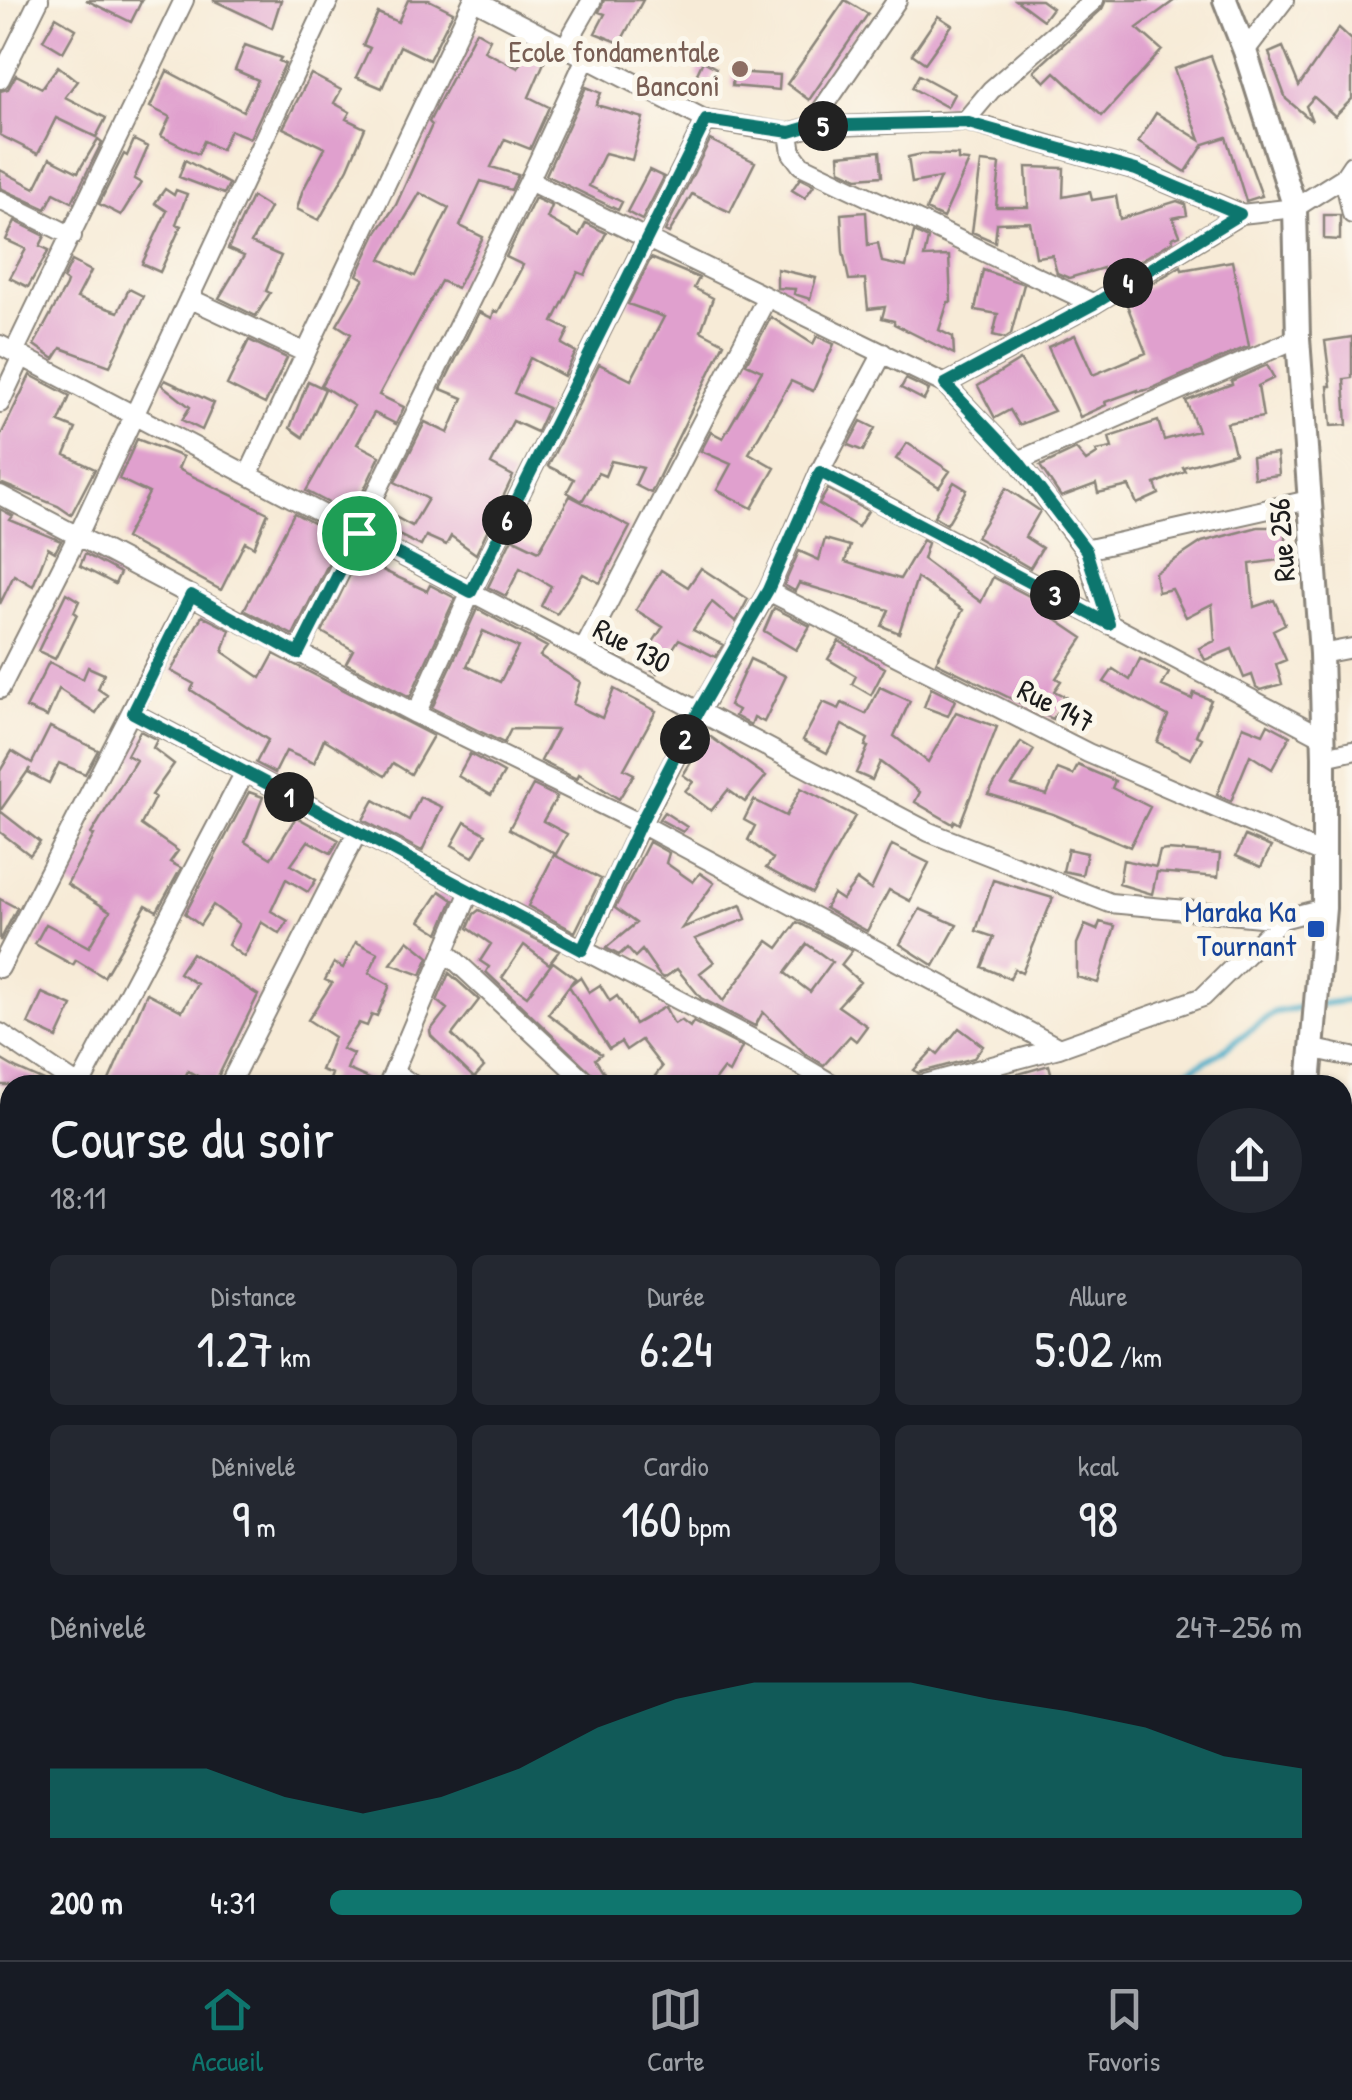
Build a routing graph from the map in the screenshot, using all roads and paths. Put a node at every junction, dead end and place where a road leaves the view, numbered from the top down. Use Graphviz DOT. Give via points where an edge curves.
graph roads {
  1 [pos="39,0"];
  2 [pos="184,0"];
  3 [pos="329,0"];
  4 [pos="474,0"];
  5 [pos="592,0"];
  6 [pos="897,0"];
  7 [pos="1226,0"];
  8 [pos="1284,0"];
  9 [pos="1090,1"];
  10 [pos="565,47"];
  11 [pos="1246,51"];
  12 [pos="586,58"];
  13 [pos="0,79"];
  14 [pos="706,120"];
  15 [pos="965,122"];
  16 [pos="810,126"];
  17 [pos="790,132"];
  18 [pos="1348,171"];
  19 [pos="529,181"];
  20 [pos="0,200"];
  21 [pos="1294,208"];
  22 [pos="1240,214"];
  23 [pos="1352,214"];
  24 [pos="72,236"];
  25 [pos="648,239"];
  26 [pos="767,297"];
  27 [pos="190,298"];
  28 [pos="1094,304"];
  29 [pos="1298,338"];
  30 [pos="12,351"];
  31 [pos="306,352"];
  32 [pos="883,354"];
  33 [pos="945,384"];
  34 [pos="0,403"];
  35 [pos="134,415"];
  36 [pos="1018,461"];
  37 [pos="820,472"];
  38 [pos="248,475"];
  39 [pos="0,495"];
  40 [pos="1309,500"];
  41 [pos="359,533"];
  42 [pos="78,536"];
  43 [pos="1086,550"];
  44 [pos="768,590"];
  45 [pos="471,592"];
  46 [pos="191,595"];
  47 [pos="1109,624"];
  48 [pos="1352,648"];
  49 [pos="582,651"];
  50 [pos="298,654"];
  51 [pos="1321,654"];
  52 [pos="0,689"];
  53 [pos="698,712"];
  54 [pos="133,713"];
  55 [pos="416,714"];
  56 [pos="1323,747"];
  57 [pos="1352,751"];
  58 [pos="244,774"];
  59 [pos="640,824"];
  60 [pos="357,833"];
  61 [pos="1325,855"];
  62 [pos="470,891"];
  63 [pos="1324,908"];
  64 [pos="1282,919"];
  65 [pos="582,950"];
  66 [pos="444,952"];
  67 [pos="0,968"];
  68 [pos="0,1033"];
  69 [pos="1314,1040"];
  70 [pos="1060,1048"];
  71 [pos="1352,1057"];
  72 [pos="63,1075"];
  73 [pos="83,1075"];
  74 [pos="234,1075"];
  75 [pos="392,1075"];
  76 [pos="578,1075"];
  77 [pos="815,1075"];
  78 [pos="959,1075"];
  79 [pos="1309,1075"];
  1 -- 13 [label="street"];
  2 -- 24 [label="street"];
  3 -- 27 [label="street"];
  4 -- 10 [label="street"];
  4 -- 31 [label="street"];
  5 -- 10 [label="street"];
  6 -- 16 [label="street"];
  7 -- 11 [label="street, Rue 256"];
  8 -- 11 [label="street"];
  9 -- 15 [label="street" via="990,90"];
  10 -- 12 [label="street"];
  11 -- 21 [label="street, Rue 256"];
  12 -- 14 [label="street"];
  12 -- 19 [label="street"];
  14 -- 17 [label="street"];
  14 -- 25 [label="street"];
  15 -- 16 [label="street"];
  15 -- 22 [label="street" via="1136,170"];
  16 -- 17 [label="street"];
  17 -- 28 [label="street" via="792,153 802,165"];
  18 -- 21 [label="street"];
  18 -- 23 [label="street"];
  19 -- 25 [label="street"];
  19 -- 41 [label="street"];
  20 -- 24 [label="street"];
  21 -- 22 [label="street"];
  21 -- 29 [label="street, Rue 256"];
  22 -- 28 [label="street"];
  24 -- 30 [label="street"];
  25 -- 26 [label="street"];
  25 -- 45 [label="street"];
  26 -- 32 [label="street"];
  26 -- 49 [label="street"];
  27 -- 31 [label="street"];
  27 -- 35 [label="street"];
  28 -- 33 [label="street"];
  29 -- 36 [label="street"];
  29 -- 40 [label="street, Rue 256"];
  30 -- 34 [label="street"];
  30 -- 35 [label="street, Rue 130"];
  31 -- 38 [label="street"];
  32 -- 33 [label="street"];
  32 -- 37 [label="street"];
  33 -- 36 [label="street"];
  35 -- 38 [label="street, Rue 130"];
  35 -- 42 [label="street"];
  36 -- 43 [label="street"];
  37 -- 44 [label="street"];
  37 -- 47 [label="street"];
  38 -- 41 [label="street, Rue 130"];
  39 -- 42 [label="street"];
  40 -- 43 [label="street"];
  40 -- 51 [label="street, Rue 256"];
  41 -- 45 [label="street, Rue 130"];
  41 -- 50 [label="street"];
  42 -- 46 [label="street"];
  42 -- 52 [label="street"];
  43 -- 47 [label="street"];
  44 -- 53 [label="street"];
  44 -- 61 [label="street, Rue 147" via="1088,754"];
  45 -- 49 [label="street, Rue 130"];
  45 -- 55 [label="street"];
  46 -- 50 [label="street"];
  46 -- 54 [label="street"];
  47 -- 56 [label="street"];
  48 -- 51 [label="street"];
  49 -- 53 [label="street, Rue 130"];
  50 -- 55 [label="street"];
  51 -- 56 [label="street, Rue 256"];
  53 -- 59 [label="street"];
  53 -- 64 [label="street, Rue 130" via="929,832 1110,903"];
  54 -- 58 [label="street"];
  54 -- 67 [label="street"];
  55 -- 59 [label="street"];
  56 -- 57 [label="street"];
  56 -- 61 [label="street, Rue 256"];
  58 -- 60 [label="street"];
  58 -- 73 [label="street"];
  59 -- 65 [label="street"];
  59 -- 70 [label="street"];
  60 -- 62 [label="street"];
  60 -- 74 [label="street"];
  61 -- 63 [label="street, Rue 256"];
  62 -- 65 [label="street"];
  62 -- 66 [label="street"];
  63 -- 64 [label="street, Rue 130"];
  63 -- 69 [label="street, Rue 256"];
  64 -- 70 [label="street" via="1203,997"];
  65 -- 77 [label="street"];
  66 -- 75 [label="street"];
  66 -- 76 [label="street"];
  68 -- 72 [label="street"];
  69 -- 71 [label="street"];
  69 -- 79 [label="street, Rue 256"];
  70 -- 78 [label="street"];
}
